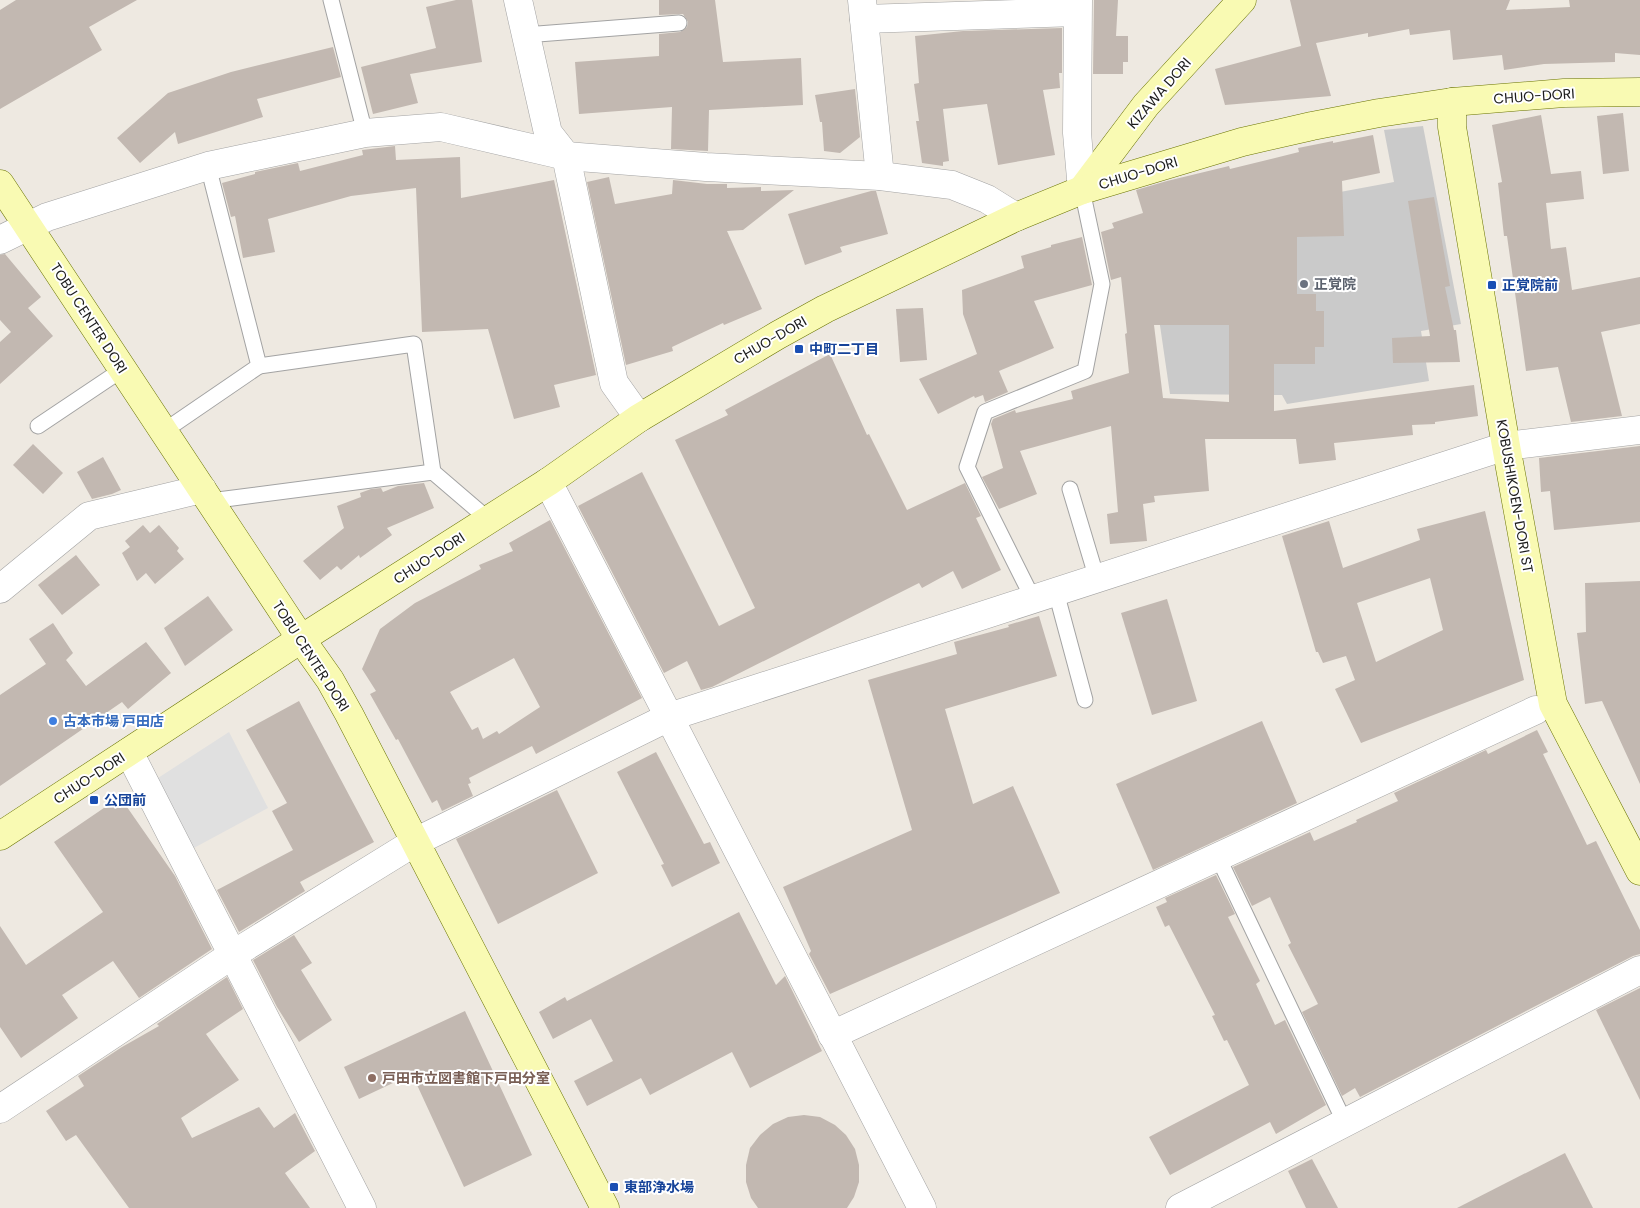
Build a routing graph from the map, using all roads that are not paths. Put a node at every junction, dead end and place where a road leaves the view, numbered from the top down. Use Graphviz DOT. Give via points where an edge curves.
graph roads {
  1 [pos="331,0"];
  2 [pos="518,0"];
  3 [pos="1242,0"];
  4 [pos="1077,6"];
  5 [pos="863,10"];
  6 [pos="679,23"];
  7 [pos="525,35"];
  8 [pos="1640,92"];
  9 [pos="1452,102"];
  10 [pos="365,132"];
  11 [pos="566,156"];
  12 [pos="208,166"];
  13 [pos="880,176"];
  14 [pos="0,184"];
  15 [pos="1082,190"];
  16 [pos="1016,217"];
  17 [pos="28,226"];
  18 [pos="0,240"];
  19 [pos="259,366"];
  20 [pos="123,369"];
  21 [pos="639,418"];
  22 [pos="38,426"];
  23 [pos="1640,430"];
  24 [pos="164,431"];
  25 [pos="1506,446"];
  26 [pos="433,472"];
  27 [pos="548,482"];
  28 [pos="1070,489"];
  29 [pos="206,495"];
  30 [pos="488,520"];
  31 [pos="1097,579"];
  32 [pos="0,589"];
  33 [pos="1044,596"];
  34 [pos="301,640"];
  35 [pos="1085,700"];
  36 [pos="1536,710"];
  37 [pos="669,717"];
  38 [pos="129,752"];
  39 [pos="0,836"];
  40 [pos="415,842"];
  41 [pos="1218,857"];
  42 [pos="1638,862"];
  43 [pos="232,955"];
  44 [pos="1640,970"];
  45 [pos="832,1035"];
  46 [pos="0,1109"];
  47 [pos="1345,1123"];
  48 [pos="362,1208"];
  49 [pos="605,1208"];
  50 [pos="922,1208"];
  51 [pos="1180,1208"];
  1 -- 10 [label="lane"];
  2 -- 7 [label="street"];
  3 -- 15 [label="street, KIZAWA DORI" via="1146,105"];
  4 -- 5 [label="street"];
  4 -- 15 [label="street" via="1077,133"];
  5 -- 13 [label="street"];
  6 -- 7 [label="lane"];
  7 -- 11 [label="street" via="548,132"];
  8 -- 9 [label="street, CHUO-DORI" via="1564,93"];
  9 -- 15 [label="street, CHUO-DORI" via="1379,113 1242,142"];
  9 -- 25 [label="street, KOBUSHIKOEN-DORI ST" via="1452,127"];
  10 -- 11 [label="street" via="442,127"];
  10 -- 12 [label="street"];
  11 -- 13 [label="street" via="706,168"];
  11 -- 21 [label="street" via="614,383"];
  12 -- 17 [label="street" via="47,216"];
  12 -- 19 [label="lane"];
  13 -- 16 [label="street" via="952,185 987,199"];
  14 -- 17 [label="street, TOBU CENTER DORI"];
  15 -- 16 [label="street, CHUO-DORI"];
  15 -- 33 [label="lane" via="1102,284 1085,371 984,412 967,467"];
  16 -- 21 [label="street, CHUO-DORI" via="825,309"];
  17 -- 18 [label="street"];
  17 -- 20 [label="street, TOBU CENTER DORI"];
  19 -- 24 [label="lane"];
  19 -- 26 [label="lane" via="414,344"];
  20 -- 22 [label="lane"];
  20 -- 24 [label="street, TOBU CENTER DORI"];
  21 -- 27 [label="street, CHUO-DORI"];
  23 -- 25 [label="street"];
  24 -- 29 [label="street, TOBU CENTER DORI"];
  25 -- 31 [label="street"];
  25 -- 42 [label="street, KOBUSHIKOEN-DORI ST" via="1553,704"];
  26 -- 29 [label="lane"];
  26 -- 30 [label="lane"];
  27 -- 30 [label="street, CHUO-DORI"];
  27 -- 37 [label="street"];
  28 -- 31 [label="lane"];
  29 -- 32 [label="street" via="89,516"];
  29 -- 34 [label="street, TOBU CENTER DORI"];
  30 -- 34 [label="street, CHUO-DORI"];
  31 -- 33 [label="street"];
  33 -- 35 [label="lane"];
  33 -- 37 [label="street"];
  34 -- 38 [label="street, CHUO-DORI"];
  34 -- 40 [label="street, TOBU CENTER DORI" via="330,680"];
  36 -- 41 [label="street"];
  37 -- 40 [label="street"];
  37 -- 45 [label="street"];
  38 -- 39 [label="street, CHUO-DORI"];
  38 -- 43 [label="street"];
  40 -- 43 [label="street"];
  40 -- 49 [label="street, TOBU CENTER DORI"];
  41 -- 45 [label="street"];
  41 -- 47 [label="lane"];
  43 -- 46 [label="street"];
  43 -- 48 [label="street"];
  44 -- 47 [label="street"];
  45 -- 50 [label="street"];
  47 -- 51 [label="street"];
}
